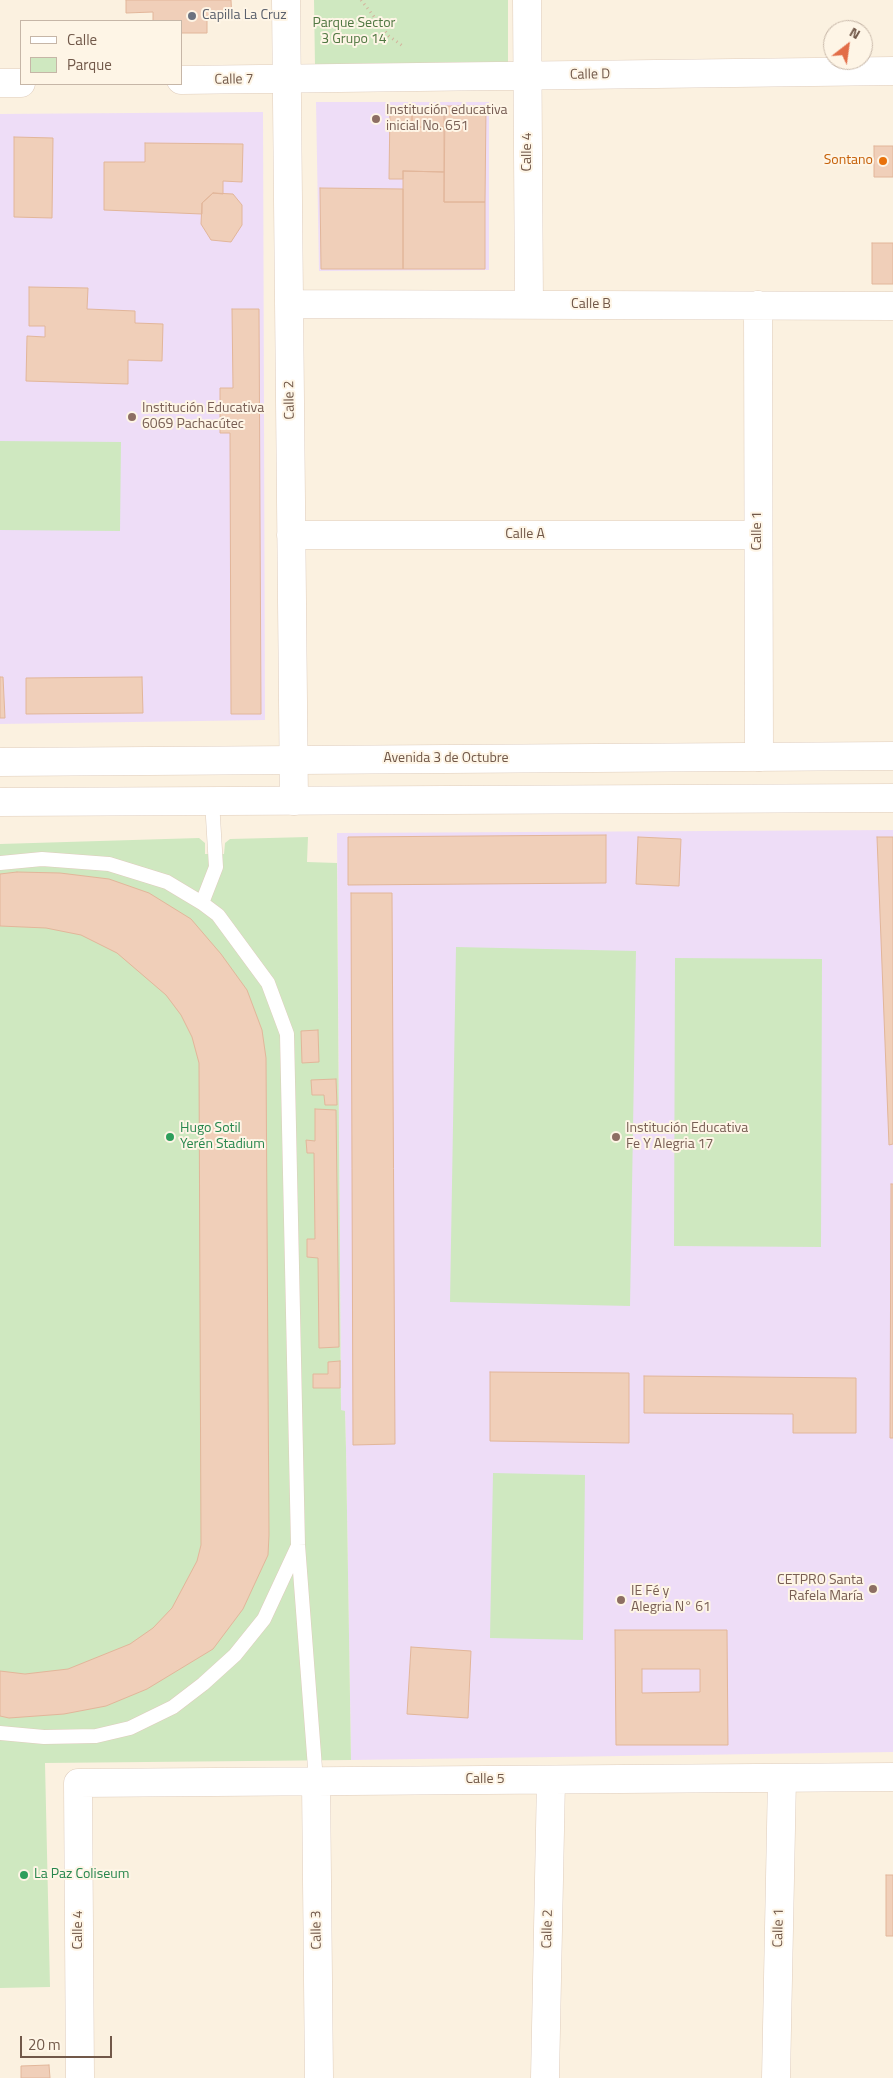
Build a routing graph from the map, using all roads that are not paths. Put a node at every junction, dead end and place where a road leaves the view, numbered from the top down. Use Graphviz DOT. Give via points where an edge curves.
graph roads {
  1 [pos="286,0"];
  2 [pos="527,0"];
  3 [pos="893,71"];
  4 [pos="528,76"];
  5 [pos="287,79"];
  6 [pos="182,80"];
  7 [pos="20,82"];
  8 [pos="0,83"];
  9 [pos="289,304"];
  10 [pos="529,304"];
  11 [pos="758,305"];
  12 [pos="893,306"];
  13 [pos="291,535"];
  14 [pos="758,535"];
  15 [pos="893,756"];
  16 [pos="732,757"];
  17 [pos="759,757"];
  18 [pos="294,760"];
  19 [pos="0,762"];
  20 [pos="893,798"];
  21 [pos="732,799"];
  22 [pos="212,801"];
  23 [pos="294,801"];
  24 [pos="0,802"];
  25 [pos="0,863"];
  26 [pos="202,903"];
  27 [pos="298,1546"];
  28 [pos="0,1733"];
  29 [pos="893,1777"];
  30 [pos="782,1778"];
  31 [pos="551,1780"];
  32 [pos="316,1781"];
  33 [pos="78,1783"];
  34 [pos="80,2078"];
  35 [pos="319,2078"];
  36 [pos="545,2078"];
  37 [pos="776,2078"];
  1 -- 5 [label="street, Calle 2"];
  2 -- 4 [label="street, Calle 4"];
  3 -- 4 [label="street, Calle D"];
  4 -- 5 [label="street, Calle D"];
  4 -- 10 [label="street, Calle 4"];
  5 -- 6 [label="street, Calle 7"];
  5 -- 9 [label="street, Calle 2"];
  7 -- 8 [label="street"];
  9 -- 10 [label="street, Calle B"];
  9 -- 13 [label="street, Calle 2"];
  10 -- 11 [label="street, Calle B"];
  11 -- 12 [label="street, Calle B"];
  11 -- 14 [label="street, Calle 1"];
  13 -- 14 [label="street, Calle A"];
  13 -- 18 [label="street, Calle 2"];
  14 -- 17 [label="street, Calle 1"];
  15 -- 17 [label="street, Avenida 3 de Octubre"];
  16 -- 17 [label="street, Avenida 3 de Octubre"];
  16 -- 18 [label="street, Avenida 3 de Octubre"];
  16 -- 21 [label="street"];
  18 -- 19 [label="street, Avenida 3 de Octubre"];
  18 -- 23 [label="street, Calle 2"];
  20 -- 21 [label="street"];
  21 -- 23 [label="street"];
  22 -- 23 [label="street"];
  22 -- 24 [label="street"];
  22 -- 26 [label="lane" via="216,867"];
  25 -- 26 [label="lane" via="42,859 109,864 167,882"];
  26 -- 27 [label="lane" via="218,915 268,983 287,1034"];
  27 -- 28 [label="lane" via="264,1619 235,1655 173,1706 130,1728 96,1736 44,1737"];
  27 -- 32 [label="lane"];
  29 -- 30 [label="street, Calle 5"];
  30 -- 31 [label="street, Calle 5"];
  30 -- 37 [label="street, Calle 1"];
  31 -- 32 [label="street, Calle 5"];
  31 -- 36 [label="street, Calle 2"];
  32 -- 33 [label="street, Calle 5"];
  32 -- 35 [label="street, Calle 3"];
  33 -- 34 [label="street, Calle 4"];
}
